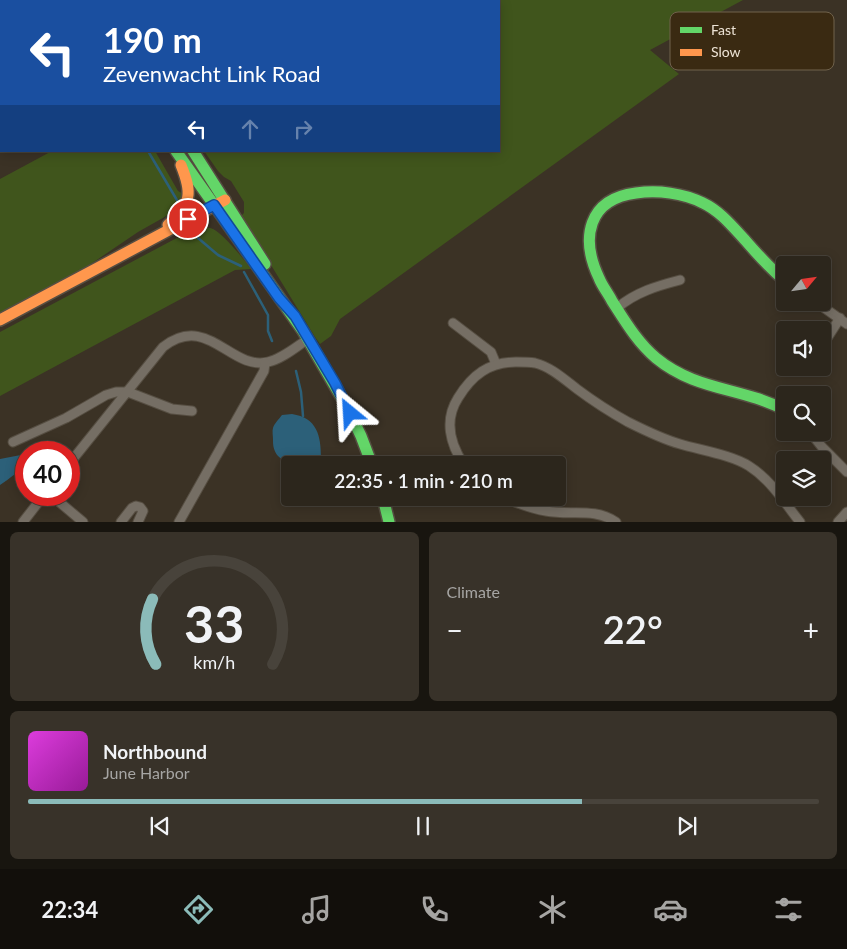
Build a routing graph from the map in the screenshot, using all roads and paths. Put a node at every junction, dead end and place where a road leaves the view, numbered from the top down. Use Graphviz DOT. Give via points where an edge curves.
graph roads {
  1 [pos="176,152"];
  2 [pos="194,152"];
  3 [pos="219,202"];
  4 [pos="158,234"];
  5 [pos="776,272"];
  6 [pos="680,280"];
  7 [pos="617,308"];
  8 [pos="829,311"];
  9 [pos="0,320"];
  10 [pos="843,321"];
  11 [pos="453,323"];
  12 [pos="831,335"];
  13 [pos="308,339"];
  14 [pos="265,363"];
  15 [pos="496,364"];
  16 [pos="128,392"];
  17 [pos="776,404"];
  18 [pos="192,411"];
  19 [pos="817,441"];
  20 [pos="13,442"];
  21 [pos="80,451"];
  22 [pos="369,456"];
  23 [pos="457,456"];
  24 [pos="847,472"];
  25 [pos="35,506"];
  26 [pos="64,506"];
  27 [pos="385,506"];
  28 [pos="528,506"];
  29 [pos="847,512"];
  30 [pos="123,521"];
  31 [pos="23,522"];
  32 [pos="83,522"];
  33 [pos="138,522"];
  34 [pos="179,522"];
  35 [pos="389,522"];
  36 [pos="616,522"];
  37 [pos="800,522"];
  38 [pos="838,522"];
  1 -- 3 [label="street"];
  1 -- 4 [label="street" via="189,187 190,200"];
  2 -- 3 [label="street"];
  3 -- 4 [label="street"];
  3 -- 13 [label="street" via="284,294"];
  4 -- 9 [label="street"];
  5 -- 7 [label="street" via="713,208 679,194 634,192 606,202 591,222 591,256 596,274"];
  6 -- 7 [label="street" via="647,290"];
  7 -- 17 [label="street" via="649,351 683,377"];
  8 -- 10 [label="street"];
  10 -- 12 [label="street"];
  11 -- 15 [label="street" via="491,352"];
  13 -- 14 [label="street"];
  13 -- 22 [label="street" via="335,383"];
  14 -- 16 [label="street" via="246,360 204,338 185,336 163,347"];
  14 -- 34 [label="street" via="264,371"];
  15 -- 23 [label="street" via="476,374 454,405 449,419"];
  15 -- 37 [label="street" via="536,363 648,432 748,465 774,487"];
  16 -- 18 [label="street" via="172,409"];
  16 -- 20 [label="street" via="106,395"];
  16 -- 21 [label="street"];
  19 -- 24 [label="street"];
  25 -- 31 [label="street"];
  26 -- 32 [label="street"];
  27 -- 35 [label="street"];
  28 -- 36 [label="street" via="546,512 592,512"];
  29 -- 38 [label="street"];
  30 -- 33 [label="street" via="132,508 138,506 143,511"];
}
